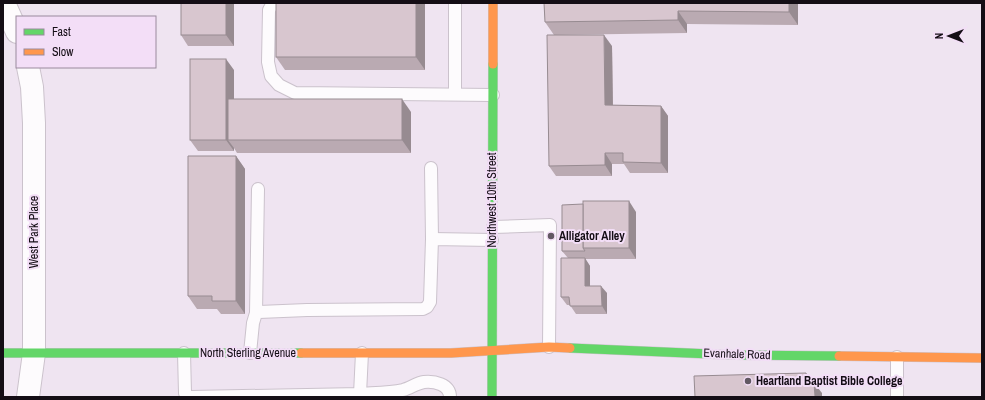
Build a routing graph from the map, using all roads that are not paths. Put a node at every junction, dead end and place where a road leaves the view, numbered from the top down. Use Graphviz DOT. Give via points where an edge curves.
graph roads {
  1 [pos="4,3"];
  2 [pos="273,3"];
  3 [pos="455,3"];
  4 [pos="492,3"];
  5 [pos="16,30"];
  6 [pos="28,68"];
  7 [pos="455,94"];
  8 [pos="492,95"];
  9 [pos="431,168"];
  10 [pos="258,189"];
  11 [pos="492,226"];
  12 [pos="432,239"];
  13 [pos="492,240"];
  14 [pos="256,313"];
  15 [pos="549,347"];
  16 [pos="492,350"];
  17 [pos="3,353"];
  18 [pos="34,353"];
  19 [pos="184,353"];
  20 [pos="250,353"];
  21 [pos="362,353"];
  22 [pos="897,357"];
  23 [pos="982,358"];
  24 [pos="360,394"];
  25 [pos="28,397"];
  26 [pos="450,397"];
  27 [pos="492,397"];
  28 [pos="897,397"];
  1 -- 5 [label="street"];
  2 -- 7 [label="lane" via="269,10 268,62 271,76 279,85 295,93"];
  3 -- 7 [label="lane"];
  4 -- 8 [label="street, Northwest 10th Street"];
  6 -- 18 [label="street, West Park Place" via="34,123"];
  7 -- 8 [label="lane"];
  8 -- 11 [label="street, Northwest 10th Street"];
  9 -- 12 [label="lane"];
  10 -- 14 [label="lane"];
  11 -- 13 [label="street, Northwest 10th Street"];
  11 -- 15 [label="lane" via="550,225"];
  12 -- 13 [label="lane"];
  12 -- 14 [label="lane" via="428,307"];
  13 -- 16 [label="street, Northwest 10th Street"];
  14 -- 20 [label="lane"];
  15 -- 16 [label="street, Evanhale Road"];
  15 -- 22 [label="street, Evanhale Road"];
  16 -- 21 [label="street, North Sterling Avenue" via="450,353"];
  16 -- 27 [label="street, Northwest 10th Street"];
  17 -- 18 [label="street, North Sterling Avenue"];
  18 -- 19 [label="street, North Sterling Avenue"];
  18 -- 25 [label="street, West Park Place"];
  19 -- 20 [label="street, North Sterling Avenue"];
  19 -- 24 [label="lane" via="187,396"];
  20 -- 21 [label="street, North Sterling Avenue"];
  21 -- 24 [label="lane"];
  22 -- 23 [label="street, Evanhale Road"];
  22 -- 28 [label="lane"];
  24 -- 26 [label="lane" via="404,390 424,382 439,383 446,387"];
}
